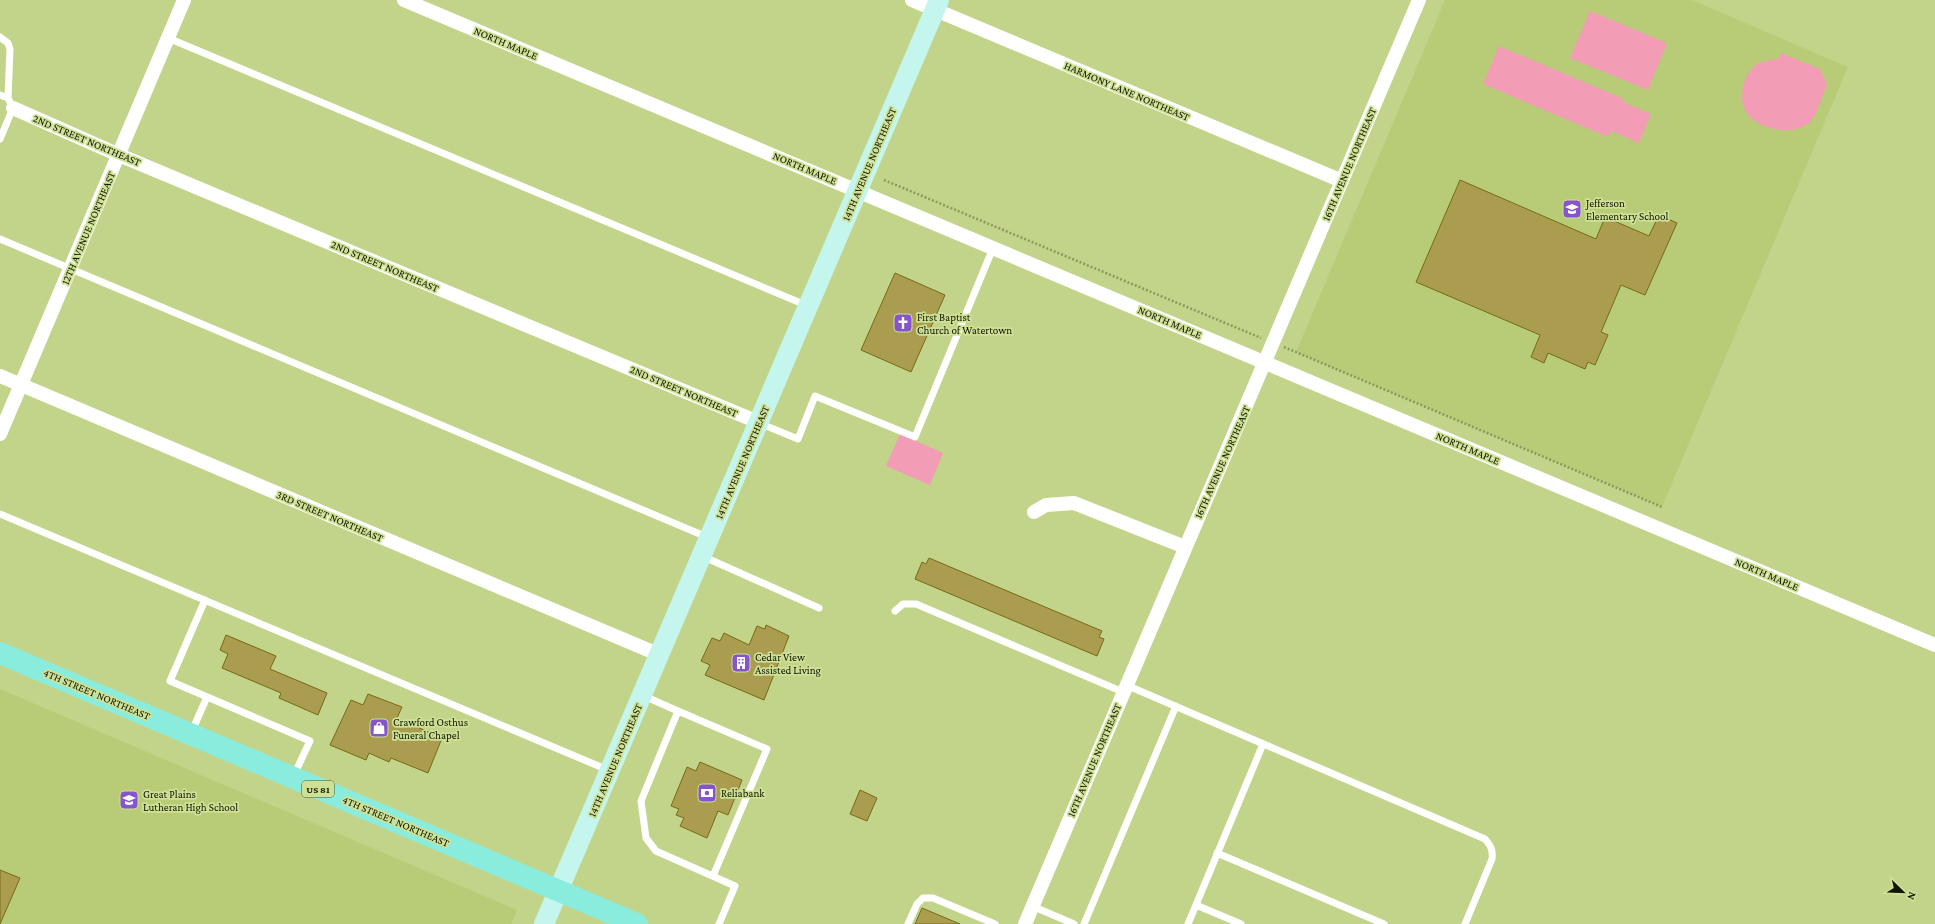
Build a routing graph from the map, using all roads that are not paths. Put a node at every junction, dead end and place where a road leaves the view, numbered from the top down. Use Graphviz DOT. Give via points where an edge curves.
graph roads {
  1 [pos="184,0"];
  2 [pos="404,0"];
  3 [pos="912,0"];
  4 [pos="1419,0"];
  5 [pos="937,5"];
  6 [pos="0,37"];
  7 [pos="168,38"];
  8 [pos="0,95"];
  9 [pos="10,103"];
  10 [pos="0,139"];
  11 [pos="119,155"];
  12 [pos="1342,182"];
  13 [pos="858,191"];
  14 [pos="0,239"];
  15 [pos="993,248"];
  16 [pos="70,269"];
  17 [pos="808,306"];
  18 [pos="1265,363"];
  19 [pos="0,376"];
  20 [pos="21,385"];
  21 [pos="758,422"];
  22 [pos="0,434"];
  23 [pos="1034,512"];
  24 [pos="0,514"];
  25 [pos="706,547"];
  26 [pos="1184,547"];
  27 [pos="205,600"];
  28 [pos="819,608"];
  29 [pos="895,611"];
  30 [pos="1935,645"];
  31 [pos="0,653"];
  32 [pos="660,655"];
  33 [pos="1125,688"];
  34 [pos="643,696"];
  35 [pos="207,697"];
  36 [pos="1176,706"];
  37 [pos="678,711"];
  38 [pos="190,734"];
  39 [pos="1263,744"];
  40 [pos="610,771"];
  41 [pos="293,778"];
  42 [pos="1217,854"];
  43 [pos="713,876"];
  44 [pos="558,891"];
  45 [pos="1196,905"];
  46 [pos="1032,906"];
  47 [pos="983,922"];
  48 [pos="544,924"];
  49 [pos="637,924"];
  50 [pos="719,924"];
  51 [pos="908,924"];
  52 [pos="995,924"];
  53 [pos="1025,924"];
  54 [pos="1074,924"];
  55 [pos="1084,924"];
  56 [pos="1188,924"];
  57 [pos="1241,924"];
  58 [pos="1384,924"];
  59 [pos="1465,924"];
  1 -- 7 [label="street, 12TH AVENUE NORTHEAST"];
  2 -- 13 [label="street, NORTH MAPLE"];
  3 -- 5 [label="street, HARMONY LANE NORTHEAST"];
  4 -- 12 [label="street, 16TH AVENUE NORTHEAST"];
  5 -- 12 [label="street, HARMONY LANE NORTHEAST"];
  5 -- 13 [label="main road, 14TH AVENUE NORTHEAST"];
  6 -- 9 [label="lane" via="8,43 10,49"];
  7 -- 11 [label="street, 12TH AVENUE NORTHEAST"];
  7 -- 17 [label="lane"];
  8 -- 9 [label="lane"];
  9 -- 10 [label="lane"];
  9 -- 11 [label="street, 2ND STREET NORTHEAST"];
  11 -- 16 [label="street, 12TH AVENUE NORTHEAST"];
  11 -- 21 [label="street, 2ND STREET NORTHEAST"];
  12 -- 18 [label="street, 16TH AVENUE NORTHEAST"];
  13 -- 15 [label="street, NORTH MAPLE"];
  13 -- 17 [label="main road, 14TH AVENUE NORTHEAST"];
  14 -- 16 [label="lane"];
  15 -- 18 [label="street, NORTH MAPLE"];
  15 -- 21 [label="lane" via="915,437 815,396 798,439"];
  16 -- 20 [label="street, 12TH AVENUE NORTHEAST"];
  16 -- 25 [label="lane"];
  17 -- 21 [label="main road, 14TH AVENUE NORTHEAST"];
  18 -- 26 [label="street, 16TH AVENUE NORTHEAST"];
  18 -- 30 [label="street, NORTH MAPLE"];
  19 -- 20 [label="street, 3RD STREET NORTHEAST"];
  20 -- 22 [label="street, 12TH AVENUE NORTHEAST"];
  20 -- 32 [label="street, 3RD STREET NORTHEAST"];
  21 -- 25 [label="main road, 14TH AVENUE NORTHEAST"];
  23 -- 26 [label="street" via="1046,506 1074,503"];
  24 -- 27 [label="lane"];
  25 -- 28 [label="lane"];
  25 -- 32 [label="main road, 14TH AVENUE NORTHEAST"];
  26 -- 33 [label="street, 16TH AVENUE NORTHEAST"];
  27 -- 35 [label="lane" via="170,681"];
  27 -- 40 [label="lane"];
  29 -- 33 [label="lane" via="902,604 916,604"];
  31 -- 38 [label="main road, 4TH STREET NORTHEAST / US 81"];
  32 -- 34 [label="main road, 14TH AVENUE NORTHEAST"];
  33 -- 36 [label="lane"];
  33 -- 46 [label="street, 16TH AVENUE NORTHEAST"];
  34 -- 37 [label="lane"];
  34 -- 40 [label="main road, 14TH AVENUE NORTHEAST"];
  35 -- 38 [label="lane"];
  35 -- 41 [label="lane" via="310,741"];
  36 -- 39 [label="lane"];
  36 -- 55 [label="lane"];
  37 -- 43 [label="lane" via="641,801 646,838 656,852"];
  37 -- 43 [label="lane" via="767,749"];
  38 -- 41 [label="main road, 4TH STREET NORTHEAST / US 81"];
  39 -- 42 [label="lane"];
  39 -- 59 [label="lane" via="1485,839 1493,851 1492,859"];
  40 -- 44 [label="main road, 14TH AVENUE NORTHEAST"];
  41 -- 44 [label="main road, 4TH STREET NORTHEAST / US 81"];
  42 -- 45 [label="lane"];
  42 -- 58 [label="lane"];
  43 -- 50 [label="lane" via="735,886"];
  44 -- 48 [label="main road, 14TH AVENUE NORTHEAST"];
  44 -- 49 [label="main road, 4TH STREET NORTHEAST / US 81"];
  45 -- 56 [label="lane"];
  45 -- 57 [label="lane"];
  46 -- 53 [label="street, 16TH AVENUE NORTHEAST"];
  46 -- 54 [label="lane"];
  47 -- 51 [label="lane" via="933,898 923,898 917,904"];
  47 -- 52 [label="lane"];
}
